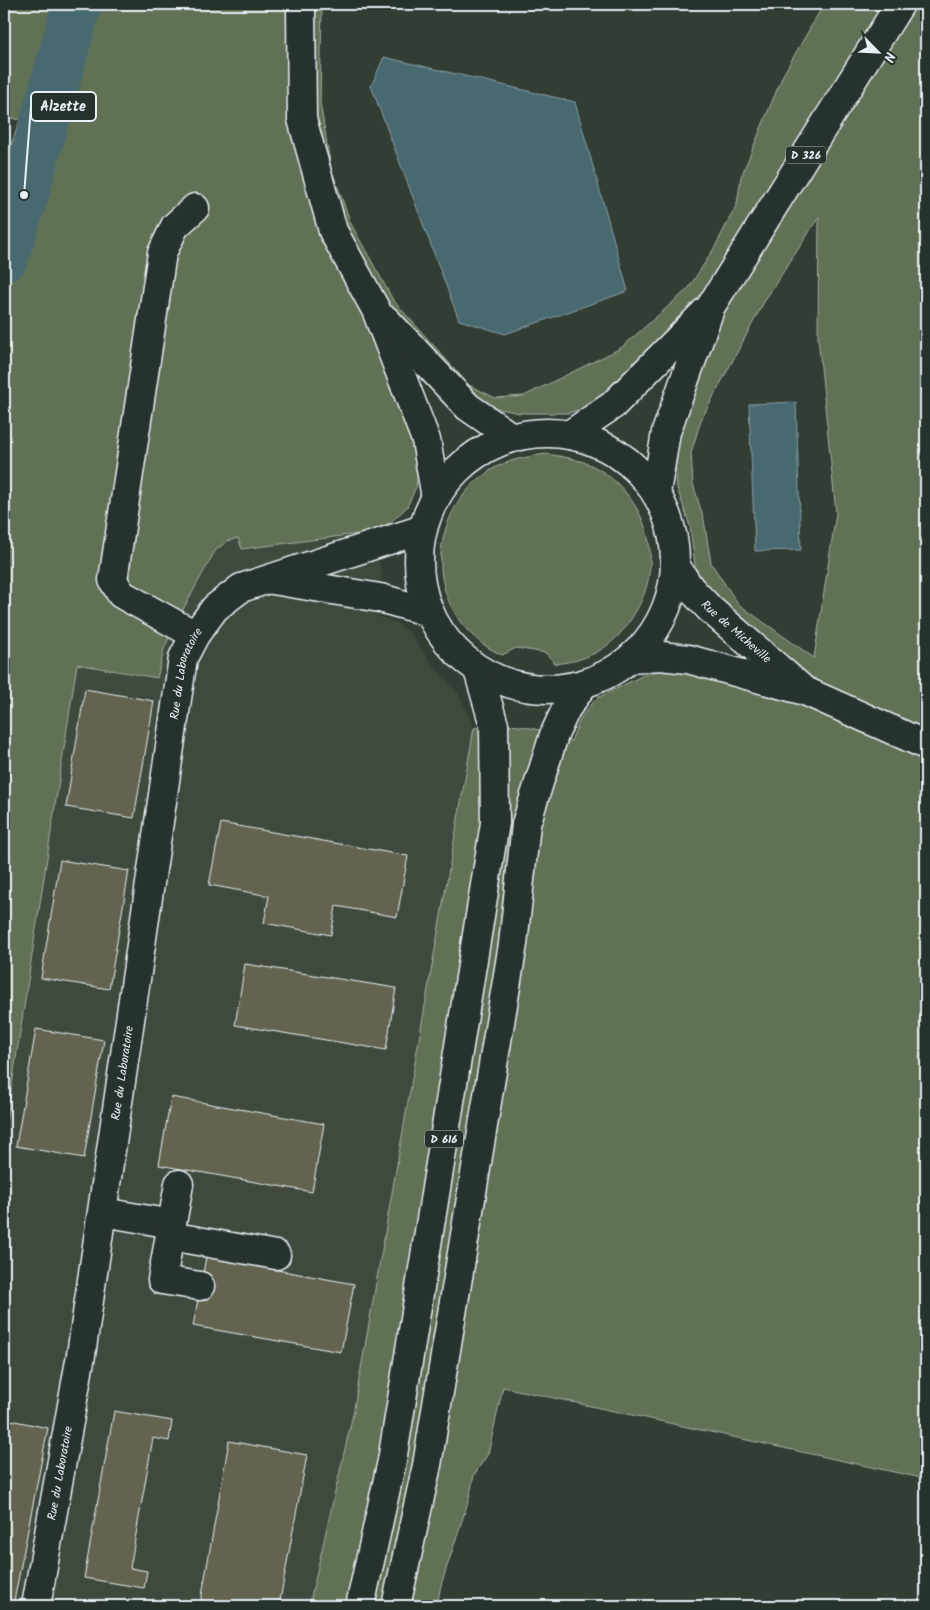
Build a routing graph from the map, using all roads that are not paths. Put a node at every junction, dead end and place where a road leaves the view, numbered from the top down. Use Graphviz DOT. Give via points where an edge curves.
graph roads {
  1 [pos="301,4"];
  2 [pos="900,4"];
  3 [pos="195,208"];
  4 [pos="711,306"];
  5 [pos="376,310"];
  6 [pos="569,435"];
  7 [pos="513,438"];
  8 [pos="656,492"];
  9 [pos="436,498"];
  10 [pos="423,529"];
  11 [pos="675,565"];
  12 [pos="267,579"];
  13 [pos="429,612"];
  14 [pos="195,635"];
  15 [pos="631,658"];
  16 [pos="478,670"];
  17 [pos="583,685"];
  18 [pos="805,692"];
  19 [pos="926,745"];
  20 [pos="179,1184"];
  21 [pos="103,1212"];
  22 [pos="171,1230"];
  23 [pos="276,1255"];
  24 [pos="200,1286"];
  25 [pos="36,1606"];
  26 [pos="360,1606"];
  27 [pos="396,1606"];
  1 -- 5 [label="main road" via="302,118 333,231"];
  2 -- 4 [label="main road, D 326"];
  3 -- 14 [label="main road" via="175,226 162,253 113,580 121,594"];
  4 -- 6 [label="main road, D 326" via="612,405"];
  4 -- 8 [label="main road, D 326" via="666,432"];
  5 -- 7 [label="main road" via="468,407"];
  5 -- 9 [label="main road" via="426,440"];
  6 -- 7 [label="main road" via="541,433"];
  6 -- 8 [label="main road" via="611,450 633,466"];
  7 -- 9 [label="main road" via="482,451 456,471"];
  8 -- 11 [label="main road" via="671,527"];
  9 -- 10 [label="main road"];
  10 -- 12 [label="main road, Rue du Laboratoire"];
  10 -- 13 [label="main road" via="419,571"];
  11 -- 15 [label="main road" via="670,600 654,632"];
  11 -- 18 [label="main road, Rue de Micheville" via="690,588 710,609"];
  12 -- 13 [label="main road" via="380,598"];
  12 -- 14 [label="main road, Rue du Laboratoire" via="241,588 215,608"];
  13 -- 16 [label="main road" via="449,645"];
  14 -- 21 [label="main road, Rue du Laboratoire" via="183,658 179,682"];
  15 -- 17 [label="main road" via="608,674"];
  15 -- 18 [label="main road, Rue de Micheville" via="660,656 688,659"];
  16 -- 17 [label="main road" via="511,685 547,690"];
  16 -- 26 [label="main road, D 616" via="494,725 495,823 392,1462"];
  17 -- 27 [label="main road, D 616" via="554,734 526,824 513,944 427,1464"];
  18 -- 19 [label="main road, Rue de Micheville"];
  20 -- 22 [label="main road"];
  21 -- 22 [label="main road"];
  21 -- 25 [label="main road, Rue du Laboratoire"];
  22 -- 23 [label="main road"];
  22 -- 24 [label="main road" via="162,1280"];
}
